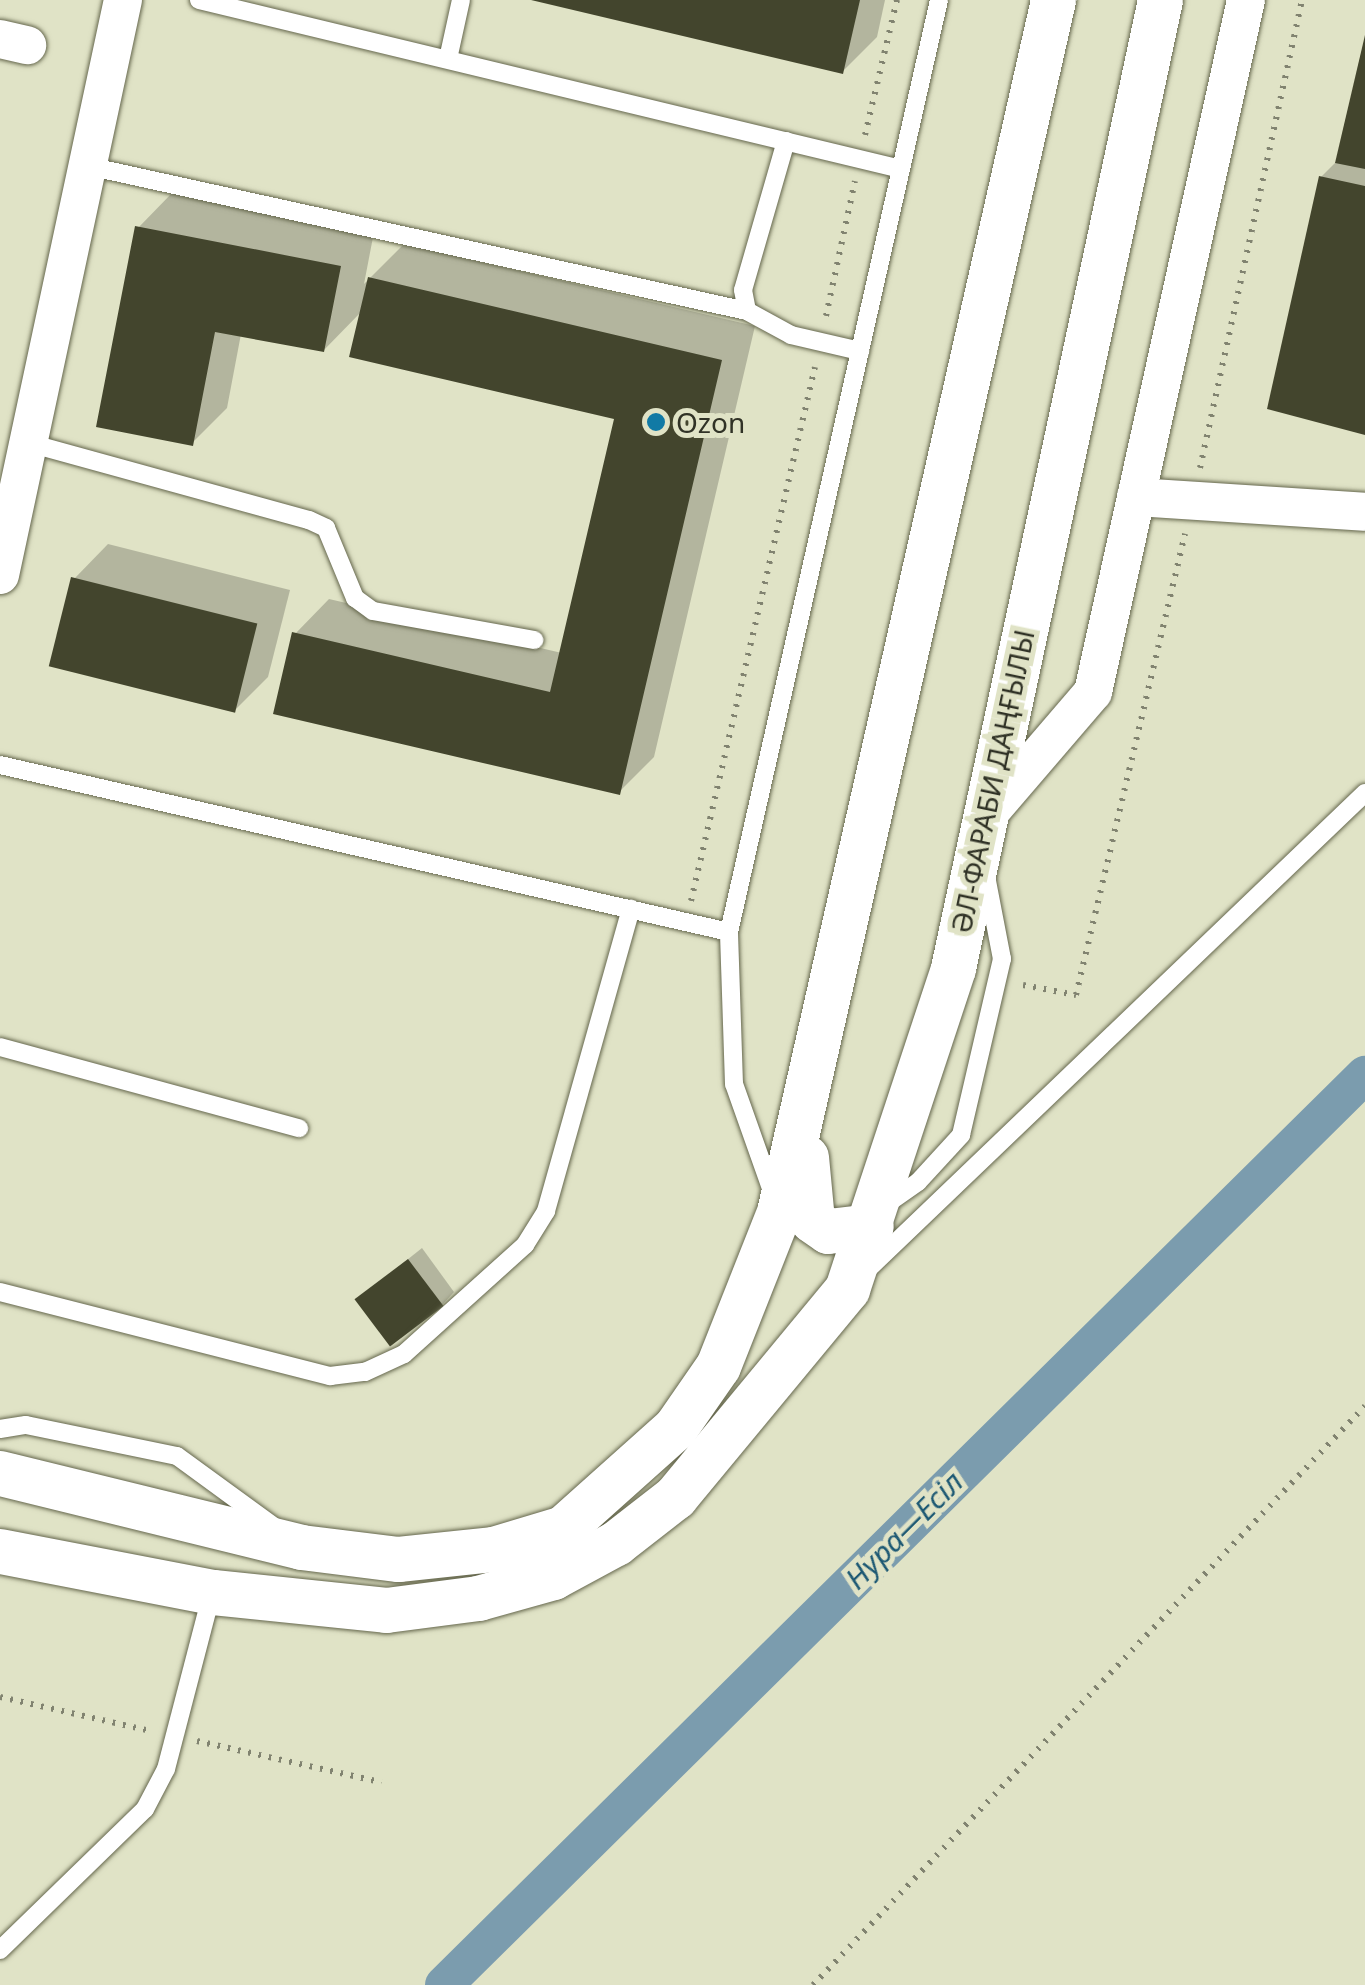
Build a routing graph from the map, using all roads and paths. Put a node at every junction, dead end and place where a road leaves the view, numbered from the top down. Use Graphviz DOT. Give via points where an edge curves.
graph roads {
  1 [pos="124,0"];
  2 [pos="199,0"];
  3 [pos="461,0"];
  4 [pos="897,0"];
  5 [pos="939,0"];
  6 [pos="1053,0"];
  7 [pos="1160,0"];
  8 [pos="1246,0"];
  9 [pos="448,59"];
  10 [pos="786,140"];
  11 [pos="860,158"];
  12 [pos="88,166"];
  13 [pos="901,169"];
  14 [pos="747,312"];
  15 [pos="820,342"];
  16 [pos="860,351"];
  17 [pos="28,443"];
  18 [pos="1136,497"];
  19 [pos="1365,512"];
  20 [pos="0,575"];
  21 [pos="534,640"];
  22 [pos="0,765"];
  23 [pos="1365,794"];
  24 [pos="981,829"];
  25 [pos="632,909"];
  26 [pos="686,922"];
  27 [pos="729,932"];
  28 [pos="0,1047"];
  29 [pos="812,1080"];
  30 [pos="298,1128"];
  31 [pos="779,1212"];
  32 [pos="874,1219"];
  33 [pos="847,1289"];
  34 [pos="0,1292"];
  35 [pos="1365,1406"];
  36 [pos="0,1430"];
  37 [pos="0,1473"];
  38 [pos="301,1547"];
  39 [pos="3,1554"];
  40 [pos="212,1592"];
  41 [pos="0,1950"];
  42 [pos="812,1985"];
  1 -- 12 [label="street"];
  2 -- 9 [label="lane"];
  3 -- 9 [label="lane"];
  4 -- 11 [label="path"];
  5 -- 13 [label="lane"];
  6 -- 29 [label="street"];
  7 -- 24 [label="street, ӘЛ-ФАРАБИ ДАҢҒЫЛЫ"];
  8 -- 18 [label="street"];
  9 -- 10 [label="lane"];
  10 -- 11 [label="lane"];
  10 -- 14 [label="lane" via="743,290"];
  11 -- 13 [label="lane"];
  11 -- 15 [label="path"];
  12 -- 14 [label="lane"];
  12 -- 17 [label="street"];
  13 -- 16 [label="lane"];
  14 -- 15 [label="lane" via="762,324"];
  15 -- 16 [label="lane"];
  15 -- 26 [label="path"];
  16 -- 27 [label="lane"];
  17 -- 20 [label="street"];
  17 -- 21 [label="lane" via="326,528 355,598 373,612"];
  18 -- 19 [label="street"];
  18 -- 24 [label="street" via="1093,692"];
  22 -- 25 [label="lane"];
  23 -- 33 [label="lane"];
  24 -- 32 [label="street, ӘЛ-ФАРАБИ ДАҢҒЫЛЫ" via="953,968"];
  25 -- 26 [label="lane"];
  25 -- 34 [label="lane" via="546,1211 525,1245 404,1354 365,1372 330,1376"];
  26 -- 27 [label="lane"];
  27 -- 31 [label="lane" via="734,1084"];
  28 -- 30 [label="lane"];
  29 -- 31 [label="street"];
  29 -- 32 [label="street" via="805,1196 812,1220 828,1231"];
  31 -- 38 [label="street" via="718,1366 675,1428 563,1528 492,1549 398,1559"];
  32 -- 33 [label="street, ӘЛ-ФАРАБИ ДАҢҒЫЛЫ"];
  33 -- 40 [label="street, ӘЛ-ФАРАБИ ДАҢҒЫЛЫ" via="674,1497 616,1544 553,1577 478,1598 386,1610"];
  35 -- 42 [label="path"];
  36 -- 38 [label="lane" via="26,1425 177,1456"];
  37 -- 38 [label="street"];
  39 -- 40 [label="street, ӘЛ-ФАРАБИ ДАҢҒЫЛЫ"];
  40 -- 41 [label="lane" via="166,1770 146,1809"];
}
